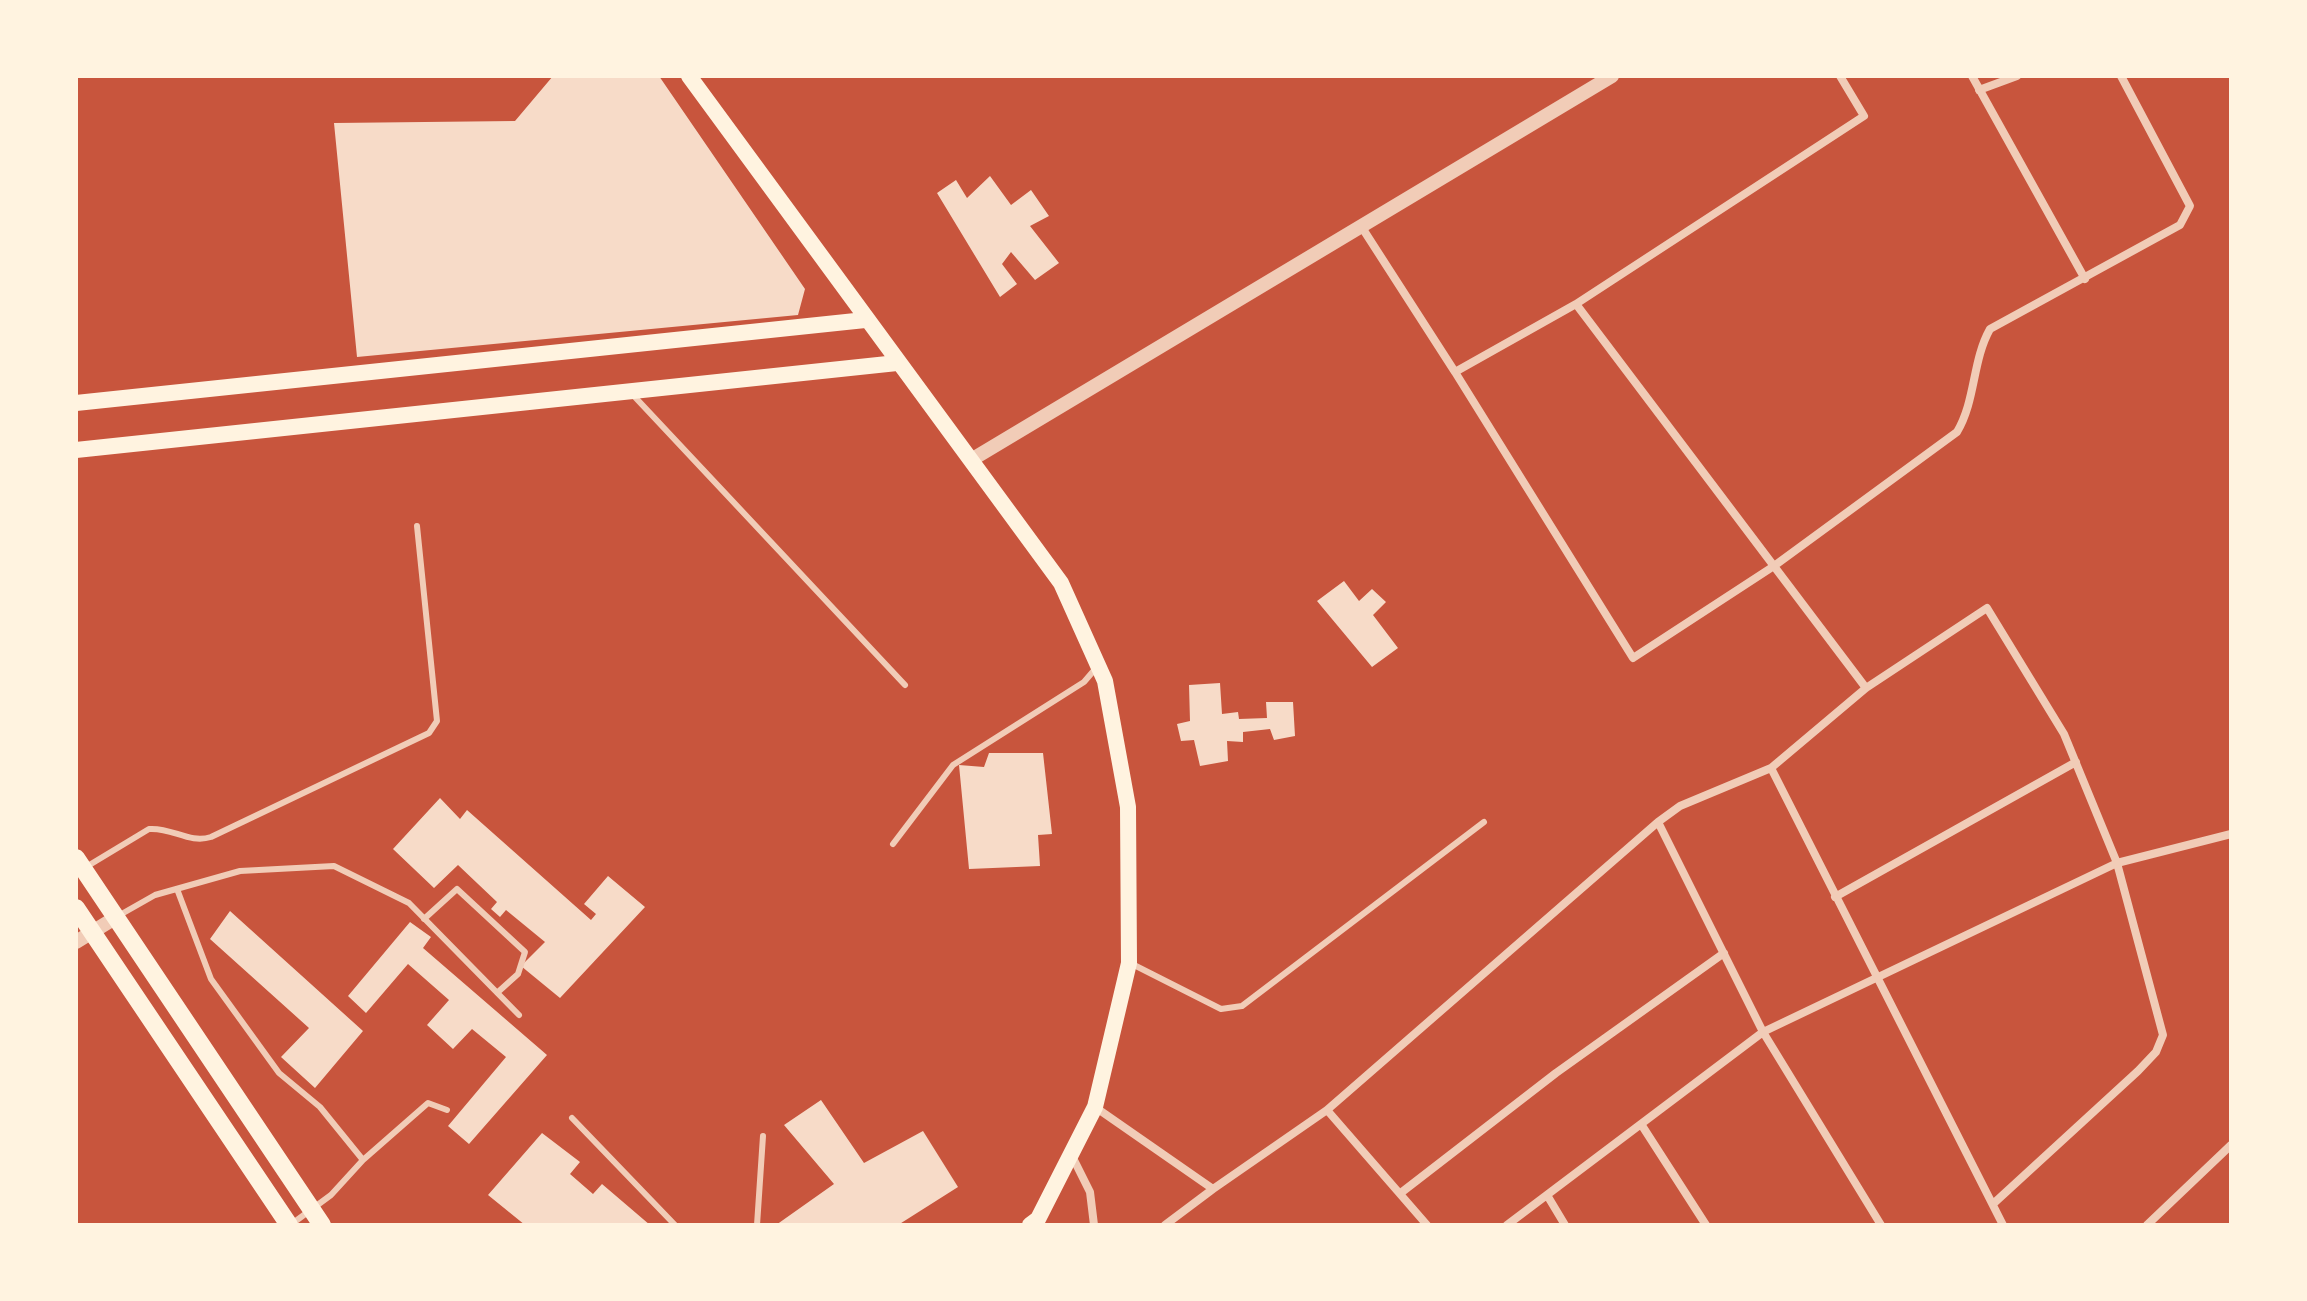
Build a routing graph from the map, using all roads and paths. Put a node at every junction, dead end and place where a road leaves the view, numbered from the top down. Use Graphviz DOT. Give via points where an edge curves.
graph roads {
  1 [pos="689,76"];
  2 [pos="1612,76"];
  3 [pos="1840,76"];
  4 [pos="1972,76"];
  5 [pos="2017,76"];
  6 [pos="2121,76"];
  7 [pos="1979,90"];
  8 [pos="1361,226"];
  9 [pos="2085,279"];
  10 [pos="1576,304"];
  11 [pos="865,320"];
  12 [pos="897,363"];
  13 [pos="1455,372"];
  14 [pos="629,391"];
  15 [pos="76,403"];
  16 [pos="76,450"];
  17 [pos="971,460"];
  18 [pos="417,526"];
  19 [pos="1774,566"];
  20 [pos="1098,666"];
  21 [pos="905,685"];
  22 [pos="1866,688"];
  23 [pos="2076,762"];
  24 [pos="1771,768"];
  25 [pos="1484,822"];
  26 [pos="1658,822"];
  27 [pos="2231,834"];
  28 [pos="893,844"];
  29 [pos="80,863"];
  30 [pos="2117,863"];
  31 [pos="177,889"];
  32 [pos="1835,897"];
  33 [pos="76,908"];
  34 [pos="115,918"];
  35 [pos="424,919"];
  36 [pos="84,937"];
  37 [pos="1724,953"];
  38 [pos="1129,963"];
  39 [pos="1876,978"];
  40 [pos="498,992"];
  41 [pos="519,1015"];
  42 [pos="1763,1032"];
  43 [pos="1095,1107"];
  44 [pos="447,1110"];
  45 [pos="1327,1110"];
  46 [pos="572,1118"];
  47 [pos="1641,1124"];
  48 [pos="763,1136"];
  49 [pos="2231,1145"];
  50 [pos="1071,1153"];
  51 [pos="363,1160"];
  52 [pos="1213,1189"];
  53 [pos="1402,1192"];
  54 [pos="1547,1195"];
  55 [pos="1993,1204"];
  56 [pos="317,1218"];
  57 [pos="289,1225"];
  58 [pos="675,1225"];
  59 [pos="757,1225"];
  60 [pos="1030,1225"];
  61 [pos="1094,1225"];
  62 [pos="1165,1225"];
  63 [pos="1427,1225"];
  64 [pos="1507,1225"];
  65 [pos="1565,1225"];
  66 [pos="1706,1225"];
  67 [pos="1881,1225"];
  68 [pos="2003,1225"];
  69 [pos="2147,1225"];
  1 -- 11 [label="main road"];
  2 -- 8 [label="street"];
  3 -- 10 [label="street" via="1864,116"];
  4 -- 7 [label="street"];
  5 -- 7 [label="street"];
  6 -- 9 [label="street" via="2190,206 2180,225"];
  7 -- 9 [label="street"];
  8 -- 13 [label="street"];
  8 -- 17 [label="street"];
  9 -- 19 [label="street" via="1990,329 1981,345 1967,415 1957,432"];
  10 -- 13 [label="street"];
  10 -- 19 [label="street"];
  11 -- 12 [label="main road"];
  11 -- 15 [label="main road"];
  12 -- 14 [label="main road"];
  12 -- 17 [label="main road"];
  13 -- 19 [label="street" via="1633,658"];
  14 -- 16 [label="main road"];
  14 -- 21 [label="lane"];
  17 -- 20 [label="main road" via="1061,583"];
  18 -- 29 [label="lane" via="437,721 429,733 211,837 195,841 149,829"];
  19 -- 22 [label="street"];
  20 -- 28 [label="lane" via="1084,682 953,765"];
  20 -- 38 [label="main road" via="1128,807"];
  22 -- 23 [label="street" via="1987,608"];
  22 -- 24 [label="street"];
  23 -- 30 [label="street"];
  23 -- 32 [label="street"];
  24 -- 26 [label="street" via="1680,806"];
  24 -- 32 [label="street"];
  25 -- 38 [label="lane" via="1242,1006 1221,1009"];
  26 -- 37 [label="street"];
  26 -- 45 [label="street"];
  27 -- 30 [label="street"];
  29 -- 34 [label="main road"];
  30 -- 39 [label="street"];
  30 -- 55 [label="street" via="2163,1035 2138,1071"];
  31 -- 34 [label="lane"];
  31 -- 35 [label="lane" via="240,871 334,866 409,903"];
  31 -- 51 [label="lane" via="211,979 279,1073 320,1107"];
  32 -- 39 [label="street"];
  33 -- 36 [label="main road"];
  34 -- 36 [label="street"];
  34 -- 56 [label="main road"];
  35 -- 40 [label="lane"];
  35 -- 40 [label="lane" via="457,889 525,952 518,974"];
  36 -- 57 [label="main road"];
  37 -- 42 [label="street"];
  37 -- 53 [label="street"];
  38 -- 43 [label="main road"];
  39 -- 42 [label="street"];
  39 -- 55 [label="street"];
  40 -- 41 [label="lane"];
  42 -- 47 [label="street"];
  42 -- 67 [label="street"];
  43 -- 50 [label="main road"];
  43 -- 52 [label="street"];
  44 -- 51 [label="lane" via="428,1103"];
  45 -- 52 [label="street"];
  45 -- 53 [label="street"];
  46 -- 58 [label="lane"];
  47 -- 54 [label="street"];
  47 -- 66 [label="street"];
  48 -- 59 [label="lane"];
  49 -- 69 [label="street"];
  50 -- 60 [label="main road"];
  50 -- 61 [label="street" via="1090,1192"];
  51 -- 56 [label="lane"];
  52 -- 62 [label="street"];
  53 -- 63 [label="street"];
  54 -- 64 [label="street"];
  54 -- 65 [label="street"];
  55 -- 68 [label="street"];
  56 -- 57 [label="lane"];
}
